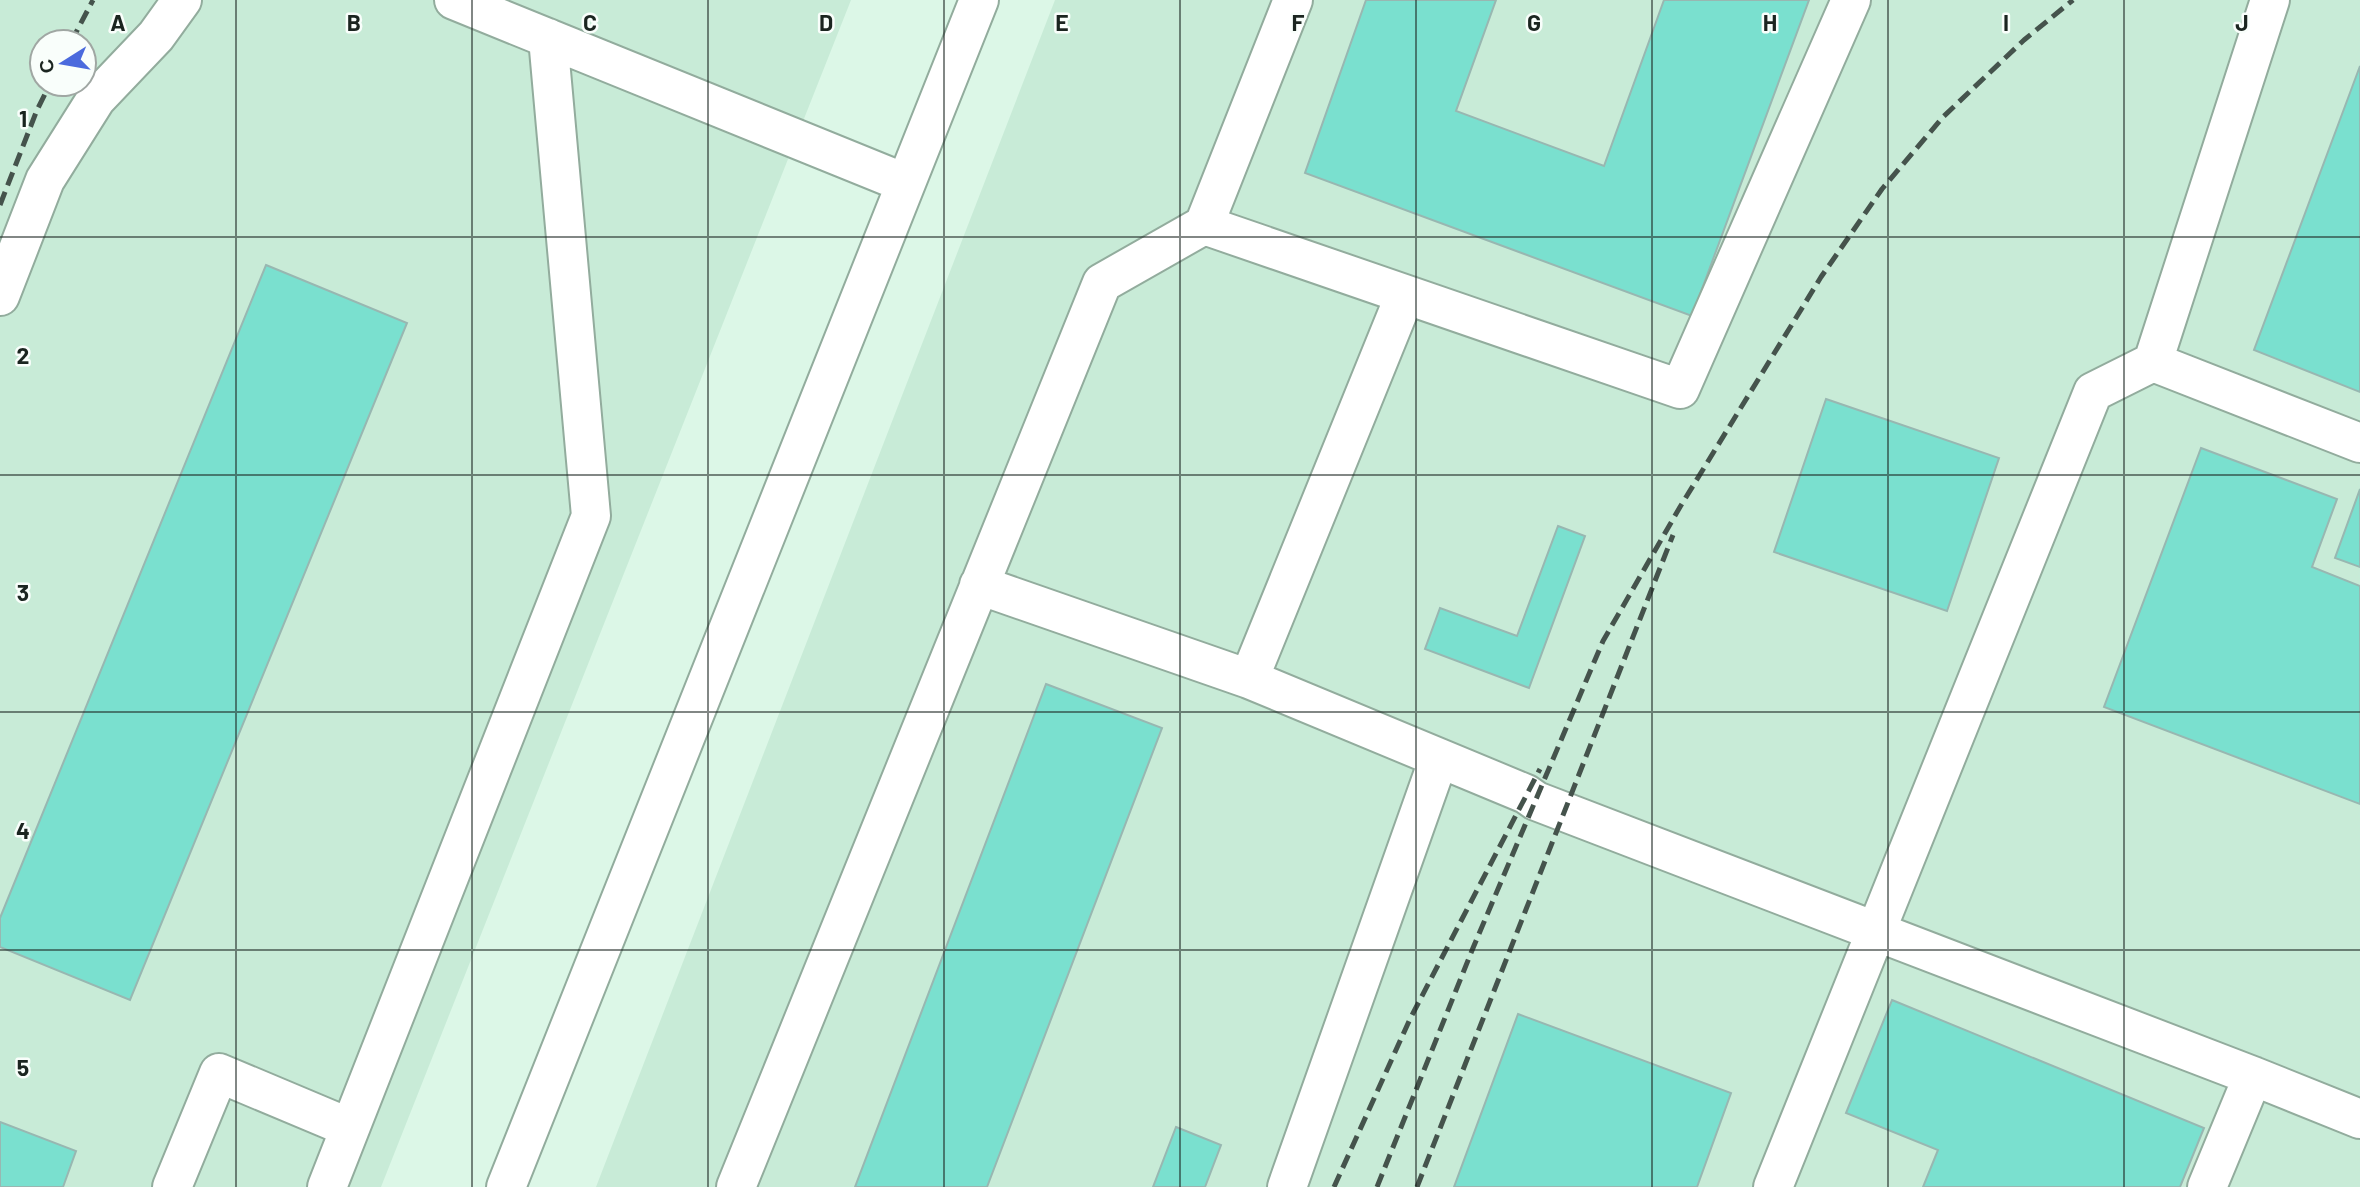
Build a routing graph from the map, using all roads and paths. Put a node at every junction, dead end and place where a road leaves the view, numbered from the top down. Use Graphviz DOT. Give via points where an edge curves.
graph roads {
  1 [pos="182,0"];
  2 [pos="454,0"];
  3 [pos="979,0"];
  4 [pos="1293,0"];
  5 [pos="1851,0"];
  6 [pos="2270,0"];
  7 [pos="548,38"];
  8 [pos="905,183"];
  9 [pos="1204,225"];
  10 [pos="0,296"];
  11 [pos="1405,296"];
  12 [pos="2153,362"];
  13 [pos="2360,443"];
  14 [pos="979,585"];
  15 [pos="1249,679"];
  16 [pos="1439,758"];
  17 [pos="1876,931"];
  18 [pos="2253,1076"];
  19 [pos="2360,1119"];
  20 [pos="350,1128"];
  21 [pos="172,1187"];
  22 [pos="327,1187"];
  23 [pos="506,1187"];
  24 [pos="736,1187"];
  25 [pos="1287,1187"];
  26 [pos="1773,1187"];
  27 [pos="2207,1187"];
  1 -- 10 [label="lane" via="156,36 96,99 44,180"];
  2 -- 7 [label="lane"];
  3 -- 8 [label="lane"];
  4 -- 9 [label="lane"];
  5 -- 11 [label="lane" via="1680,389"];
  6 -- 12 [label="lane"];
  7 -- 8 [label="lane"];
  7 -- 20 [label="lane" via="591,516"];
  8 -- 23 [label="lane"];
  9 -- 11 [label="lane"];
  9 -- 14 [label="lane" via="1102,282"];
  11 -- 15 [label="lane"];
  12 -- 13 [label="lane"];
  12 -- 17 [label="lane" via="2093,391"];
  14 -- 15 [label="lane"];
  14 -- 24 [label="lane"];
  15 -- 16 [label="lane"];
  16 -- 17 [label="lane" via="1536,801"];
  16 -- 25 [label="lane"];
  17 -- 18 [label="lane"];
  17 -- 26 [label="lane"];
  18 -- 19 [label="lane"];
  18 -- 27 [label="lane"];
  20 -- 21 [label="lane" via="219,1073"];
  20 -- 22 [label="lane"];
}
